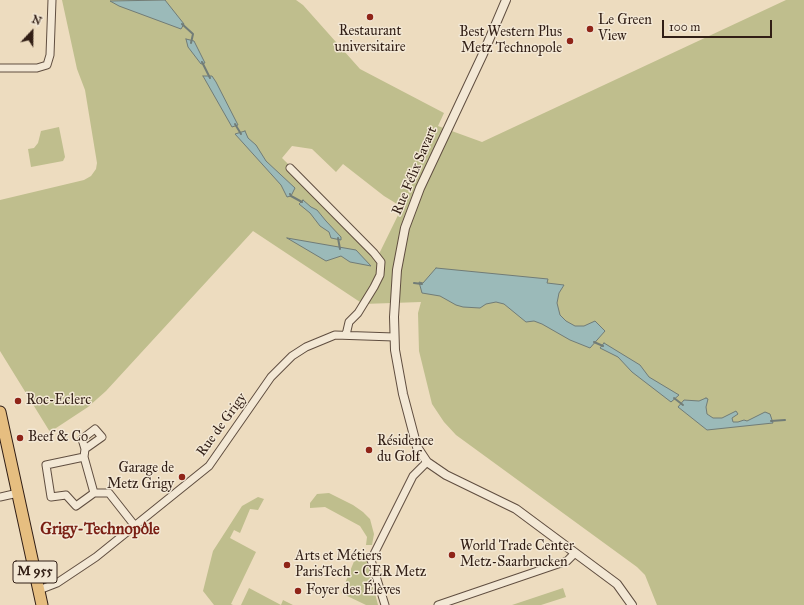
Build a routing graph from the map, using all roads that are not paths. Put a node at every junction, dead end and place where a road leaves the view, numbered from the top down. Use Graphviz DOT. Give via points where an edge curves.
graph roads {
  1 [pos="52,0"];
  2 [pos="506,0"];
  3 [pos="0,68"];
  4 [pos="290,168"];
  5 [pos="346,335"];
  6 [pos="394,337"];
  7 [pos="0,412"];
  8 [pos="84,449"];
  9 [pos="84,457"];
  10 [pos="427,462"];
  11 [pos="18,492"];
  12 [pos="94,493"];
  13 [pos="0,497"];
  14 [pos="135,526"];
  15 [pos="575,553"];
  16 [pos="39,590"];
  17 [pos="42,605"];
  18 [pos="385,605"];
  19 [pos="438,605"];
  20 [pos="632,605"];
  1 -- 3 [label="street" via="50,55 47,65 37,68"];
  2 -- 6 [label="street, Rue Félix Savart" via="420,188 406,228 394,295"];
  4 -- 5 [label="street" via="381,262 380,275 358,313 349,322"];
  5 -- 6 [label="street, Rue de Grigy"];
  5 -- 14 [label="street, Rue de Grigy" via="329,337 292,356 271,377 209,466"];
  6 -- 10 [label="street, Rue Félix Savart" via="403,394 417,447"];
  7 -- 11 [label="main road, M 955"];
  8 -- 9 [label="street"];
  9 -- 12 [label="street"];
  9 -- 12 [label="street" via="46,465 51,497 66,495 76,506"];
  10 -- 15 [label="street" via="516,510"];
  10 -- 18 [label="street" via="414,476 371,560"];
  11 -- 13 [label="street"];
  11 -- 16 [label="main road, M 955"];
  12 -- 14 [label="street" via="109,494"];
  14 -- 16 [label="street, Rue de Grigy" via="90,561 57,583"];
  15 -- 19 [label="street" via="567,561"];
  15 -- 20 [label="street" via="617,584"];
  16 -- 17 [label="main road, M 955"];
}
